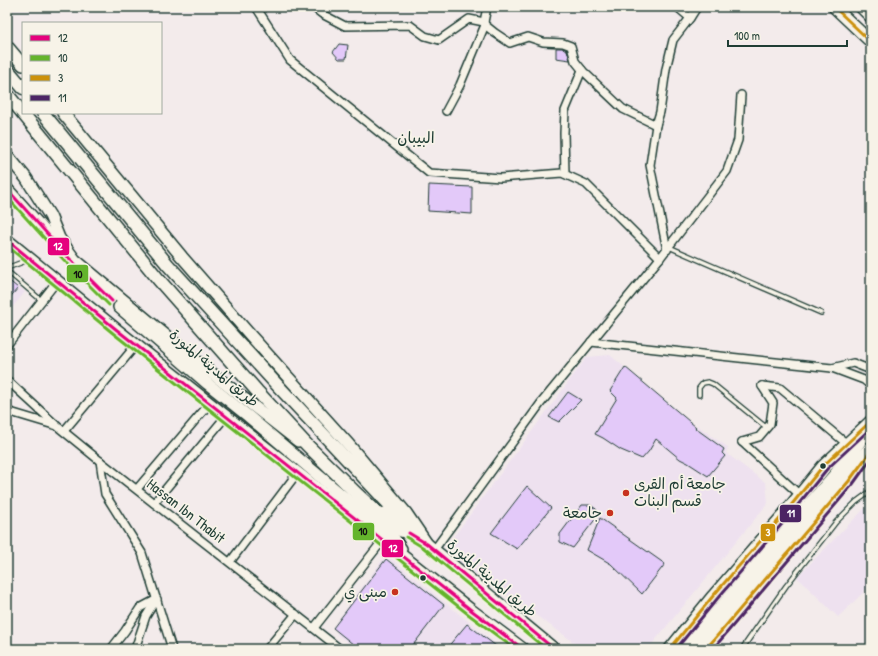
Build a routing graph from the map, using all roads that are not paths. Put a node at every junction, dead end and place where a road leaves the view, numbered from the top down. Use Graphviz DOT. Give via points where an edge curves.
graph roads {
  1 [pos="256,7"];
  2 [pos="313,7"];
  3 [pos="487,7"];
  4 [pos="677,7"];
  5 [pos="697,7"];
  6 [pos="834,7"];
  7 [pos="861,7"];
  8 [pos="871,17"];
  9 [pos="690,18"];
  10 [pos="484,23"];
  11 [pos="871,42"];
  12 [pos="7,46"];
  13 [pos="22,64"];
  14 [pos="7,69"];
  15 [pos="582,70"];
  16 [pos="22,87"];
  17 [pos="7,94"];
  18 [pos="741,95"];
  19 [pos="446,111"];
  20 [pos="22,112"];
  21 [pos="23,114"];
  22 [pos="45,114"];
  23 [pos="64,114"];
  24 [pos="656,125"];
  25 [pos="7,155"];
  26 [pos="565,174"];
  27 [pos="7,189"];
  28 [pos="7,240"];
  29 [pos="668,248"];
  30 [pos="660,258"];
  31 [pos="31,259"];
  32 [pos="7,268"];
  33 [pos="7,271"];
  34 [pos="57,281"];
  35 [pos="42,301"];
  36 [pos="821,312"];
  37 [pos="591,342"];
  38 [pos="7,344"];
  39 [pos="136,345"];
  40 [pos="832,368"];
  41 [pos="871,370"];
  42 [pos="7,380"];
  43 [pos="871,386"];
  44 [pos="699,395"];
  45 [pos="210,403"];
  46 [pos="7,411"];
  47 [pos="226,416"];
  48 [pos="871,421"];
  49 [pos="58,426"];
  50 [pos="871,427"];
  51 [pos="767,428"];
  52 [pos="64,431"];
  53 [pos="846,444"];
  54 [pos="871,446"];
  55 [pos="871,451"];
  56 [pos="100,461"];
  57 [pos="298,472"];
  58 [pos="838,476"];
  59 [pos="136,489"];
  60 [pos="871,491"];
  61 [pos="800,495"];
  62 [pos="154,503"];
  63 [pos="409,533"];
  64 [pos="383,540"];
  65 [pos="431,547"];
  66 [pos="409,560"];
  67 [pos="230,562"];
  68 [pos="157,599"];
  69 [pos="296,614"];
  70 [pos="314,628"];
  71 [pos="332,646"];
  72 [pos="111,649"];
  73 [pos="135,649"];
  74 [pos="172,649"];
  75 [pos="267,649"];
  76 [pos="340,649"];
  77 [pos="522,649"];
  78 [pos="554,649"];
  79 [pos="670,649"];
  80 [pos="685,649"];
  81 [pos="696,649"];
  82 [pos="706,649"];
  83 [pos="742,649"];
  1 -- 26 [label="street" via="290,60 429,173 501,178"];
  2 -- 10 [label="street" via="345,26 410,25 425,36 439,40 469,19"];
  3 -- 10 [label="street"];
  4 -- 9 [label="street"];
  5 -- 9 [label="street"];
  6 -- 11 [label="main road"];
  7 -- 8 [label="main road"];
  9 -- 24 [label="street" via="673,40"];
  10 -- 15 [label="street" via="510,43 528,37 543,42 563,42 571,46 574,61"];
  10 -- 19 [label="street" via="460,85"];
  12 -- 13 [label="main road"];
  14 -- 16 [label="highway"];
  15 -- 24 [label="street" via="623,109"];
  15 -- 26 [label="street" via="565,111"];
  17 -- 20 [label="highway"];
  18 -- 29 [label="street" via="738,140 727,171"];
  21 -- 63 [label="highway" via="159,280 307,445 394,528"];
  22 -- 63 [label="highway" via="168,265 402,518"];
  23 -- 65 [label="main road" via="182,257 373,473"];
  24 -- 29 [label="street" via="650,165"];
  25 -- 63 [label="main road, طريق المدينة المنورة" via="26,178 50,216 59,238 75,260"];
  26 -- 30 [label="street" via="586,184"];
  27 -- 66 [label="main road, طريق المدينة المنورة" via="103,293 395,540"];
  28 -- 31 [label="main road, طريق المدينة المنورة"];
  29 -- 30 [label="street"];
  29 -- 36 [label="lane"];
  30 -- 37 [label="street"];
  31 -- 32 [label="lane"];
  31 -- 34 [label="main road, طريق المدينة المنورة"];
  33 -- 35 [label="lane"];
  34 -- 35 [label="street"];
  34 -- 39 [label="main road, طريق المدينة المنورة"];
  35 -- 38 [label="street"];
  37 -- 40 [label="street"];
  37 -- 65 [label="street"];
  39 -- 45 [label="main road, طريق المدينة المنورة"];
  39 -- 52 [label="street"];
  40 -- 41 [label="street" via="853,363"];
  40 -- 43 [label="street" via="864,380"];
  42 -- 49 [label="street"];
  44 -- 51 [label="lane" via="699,388 703,383 713,384"];
  45 -- 47 [label="main road, طريق المدينة المنورة"];
  45 -- 59 [label="street"];
  46 -- 49 [label="street, Hassan Ibn Thabit"];
  47 -- 57 [label="main road, طريق المدينة المنورة"];
  47 -- 62 [label="street"];
  48 -- 53 [label="main road"];
  49 -- 52 [label="street, Hassan Ibn Thabit"];
  50 -- 58 [label="main road"];
  51 -- 53 [label="street" via="773,404 762,386 780,388"];
  51 -- 61 [label="street" via="759,437 742,442"];
  52 -- 56 [label="street, Hassan Ibn Thabit"];
  53 -- 61 [label="main road" via="823,466"];
  54 -- 58 [label="main road"];
  55 -- 82 [label="main road" via="849,481"];
  56 -- 59 [label="street, Hassan Ibn Thabit"];
  56 -- 68 [label="street" via="105,494 142,553"];
  57 -- 64 [label="main road, طريق المدينة المنورة"];
  57 -- 67 [label="street"];
  58 -- 80 [label="main road"];
  58 -- 81 [label="main road"];
  59 -- 62 [label="street, Hassan Ibn Thabit"];
  60 -- 83 [label="lane" via="836,522 786,586"];
  61 -- 79 [label="main road"];
  62 -- 67 [label="street, Hassan Ibn Thabit"];
  63 -- 65 [label="main road, طريق المدينة المنورة"];
  64 -- 66 [label="main road, طريق المدينة المنورة"];
  64 -- 70 [label="street"];
  65 -- 78 [label="main road, طريق المدينة المنورة"];
  66 -- 77 [label="main road, طريق المدينة المنورة"];
  67 -- 69 [label="street, Hassan Ibn Thabit"];
  68 -- 72 [label="street" via="140,608"];
  68 -- 73 [label="street" via="146,616"];
  68 -- 74 [label="street"];
  69 -- 70 [label="street, Hassan Ibn Thabit"];
  69 -- 75 [label="street"];
  70 -- 71 [label="street, Hassan Ibn Thabit"];
  71 -- 76 [label="street, Hassan Ibn Thabit"];
}
